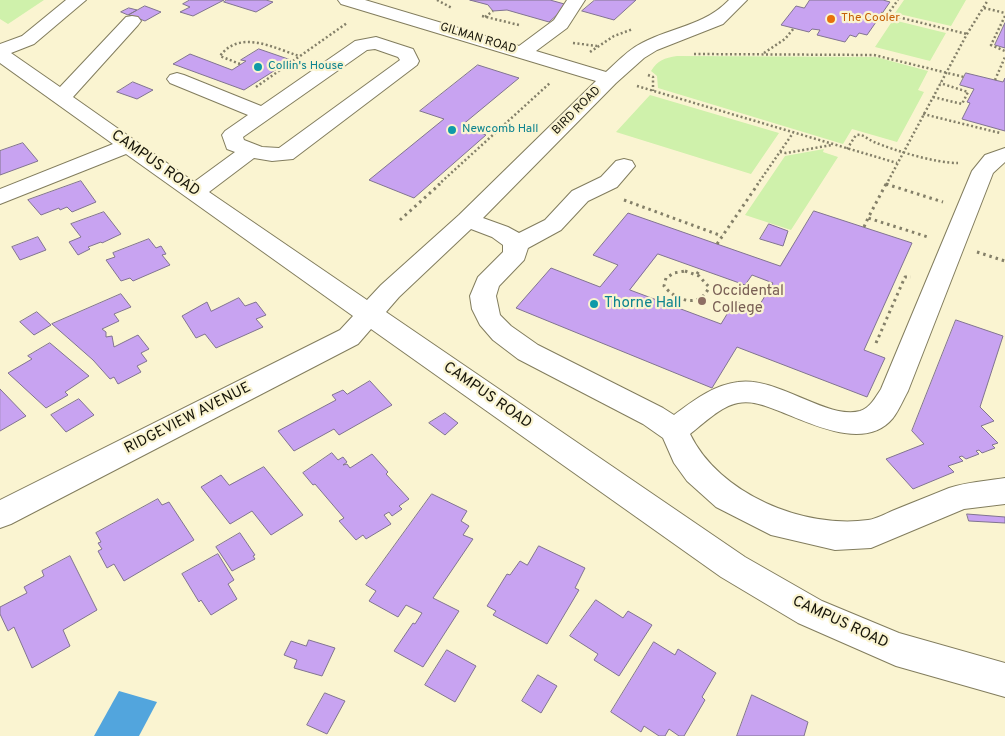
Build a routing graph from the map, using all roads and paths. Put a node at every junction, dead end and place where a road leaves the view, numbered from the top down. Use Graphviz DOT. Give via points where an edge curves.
graph roads {
  1 [pos="77,0"];
  2 [pos="348,0"];
  3 [pos="576,0"];
  4 [pos="738,0"];
  5 [pos="898,0"];
  6 [pos="988,0"];
  7 [pos="376,5"];
  8 [pos="984,8"];
  9 [pos="881,14"];
  10 [pos="1005,14"];
  11 [pos="887,15"];
  12 [pos="400,16"];
  13 [pos="485,17"];
  14 [pos="132,21"];
  15 [pos="520,26"];
  16 [pos="794,28"];
  17 [pos="380,29"];
  18 [pos="451,31"];
  19 [pos="967,34"];
  20 [pos="434,45"];
  21 [pos="1005,51"];
  22 [pos="522,52"];
  23 [pos="0,53"];
  24 [pos="685,54"];
  25 [pos="763,54"];
  26 [pos="300,57"];
  27 [pos="1005,57"];
  28 [pos="240,64"];
  29 [pos="947,72"];
  30 [pos="268,74"];
  31 [pos="273,75"];
  32 [pos="964,77"];
  33 [pos="556,78"];
  34 [pos="176,79"];
  35 [pos="610,79"];
  36 [pos="996,80"];
  37 [pos="940,83"];
  38 [pos="255,87"];
  39 [pos="933,97"];
  40 [pos="61,98"];
  41 [pos="262,113"];
  42 [pos="924,114"];
  43 [pos="793,133"];
  44 [pos="1005,134"];
  45 [pos="832,144"];
  46 [pos="129,146"];
  47 [pos="847,148"];
  48 [pos="903,150"];
  49 [pos="250,151"];
  50 [pos="780,152"];
  51 [pos="1005,154"];
  52 [pos="459,159"];
  53 [pos="466,161"];
  54 [pos="897,164"];
  55 [pos="961,164"];
  56 [pos="624,166"];
  57 [pos="886,184"];
  58 [pos="594,189"];
  59 [pos="194,192"];
  60 [pos="0,198"];
  61 [pos="940,201"];
  62 [pos="868,218"];
  63 [pos="400,220"];
  64 [pos="467,220"];
  65 [pos="864,227"];
  66 [pos="722,236"];
  67 [pos="935,239"];
  68 [pos="517,244"];
  69 [pos="717,244"];
  70 [pos="700,269"];
  71 [pos="697,274"];
  72 [pos="679,299"];
  73 [pos="675,307"];
  74 [pos="370,314"];
  75 [pos="674,431"];
  76 [pos="1005,491"];
  77 [pos="0,515"];
  78 [pos="1005,680"];
  1 -- 23 [label="street" via="28,40"];
  2 -- 7 [label="street, GILMAN ROAD"];
  3 -- 22 [label="street" via="561,24"];
  4 -- 35 [label="street, BIRD ROAD" via="717,20 637,54"];
  5 -- 11 [label="path"];
  6 -- 8 [label="path"];
  7 -- 12 [label="street, GILMAN ROAD"];
  7 -- 26 [label="path"];
  8 -- 10 [label="path"];
  8 -- 19 [label="path"];
  9 -- 11 [label="path"];
  10 -- 21 [label="path" via="991,46"];
  11 -- 19 [label="path"];
  12 -- 17 [label="street"];
  12 -- 18 [label="street, GILMAN ROAD"];
  13 -- 15 [label="path"];
  14 -- 40 [label="street" via="107,44"];
  16 -- 25 [label="path" via="785,39"];
  18 -- 20 [label="street"];
  18 -- 22 [label="street, GILMAN ROAD"];
  19 -- 29 [label="path"];
  22 -- 35 [label="street, GILMAN ROAD"];
  23 -- 40 [label="street, CAMPUS ROAD"];
  24 -- 25 [label="path"];
  25 -- 29 [label="path" via="874,55"];
  26 -- 28 [label="path" via="243,41 220,56"];
  26 -- 31 [label="path"];
  27 -- 36 [label="path"];
  29 -- 32 [label="path"];
  29 -- 37 [label="path"];
  30 -- 31 [label="path"];
  31 -- 38 [label="path"];
  33 -- 53 [label="path"];
  34 -- 41 [label="street"];
  35 -- 43 [label="path"];
  35 -- 64 [label="street, BIRD ROAD"];
  37 -- 39 [label="path"];
  37 -- 39 [label="path" via="968,92 962,104"];
  39 -- 42 [label="path"];
  40 -- 46 [label="street, CAMPUS ROAD"];
  41 -- 49 [label="street" via="232,135 235,144"];
  41 -- 49 [label="street" via="362,45 376,43 406,53 410,60 285,154 271,156"];
  42 -- 44 [label="path"];
  42 -- 48 [label="path"];
  43 -- 45 [label="path"];
  43 -- 50 [label="path"];
  45 -- 47 [label="path"];
  45 -- 50 [label="path"];
  46 -- 59 [label="street, CAMPUS ROAD"];
  46 -- 60 [label="street"];
  47 -- 48 [label="path" via="859,134"];
  47 -- 54 [label="path"];
  48 -- 54 [label="path"];
  48 -- 55 [label="path" via="944,163"];
  49 -- 59 [label="street"];
  50 -- 66 [label="path"];
  51 -- 75 [label="street" via="993,160 984,171 894,392 881,412 860,423 837,422 757,391 740,391 724,395"];
  52 -- 53 [label="path"];
  53 -- 63 [label="path"];
  54 -- 57 [label="path"];
  56 -- 58 [label="street" via="609,182"];
  57 -- 61 [label="path"];
  57 -- 62 [label="path"];
  58 -- 66 [label="path"];
  58 -- 68 [label="street" via="580,196 554,225"];
  59 -- 74 [label="street, CAMPUS ROAD"];
  62 -- 65 [label="path"];
  62 -- 67 [label="path"];
  64 -- 68 [label="street" via="508,236"];
  64 -- 74 [label="street, BIRD ROAD" via="390,291"];
  66 -- 69 [label="path"];
  68 -- 75 [label="street" via="514,254 487,283 483,296 489,320 528,352 654,416"];
  70 -- 71 [label="path"];
  71 -- 72 [label="path" via="709,287 707,294 690,301"];
  71 -- 72 [label="path" via="685,271 666,278 664,286 669,294"];
  72 -- 73 [label="path"];
  74 -- 77 [label="street, RIDGEVIEW AVENUE" via="349,337"];
  74 -- 78 [label="street, CAMPUS ROAD" via="733,567 810,612 896,649"];
  75 -- 76 [label="street" via="685,455 698,472 727,498 782,525 835,536 871,534 961,497"];
}
